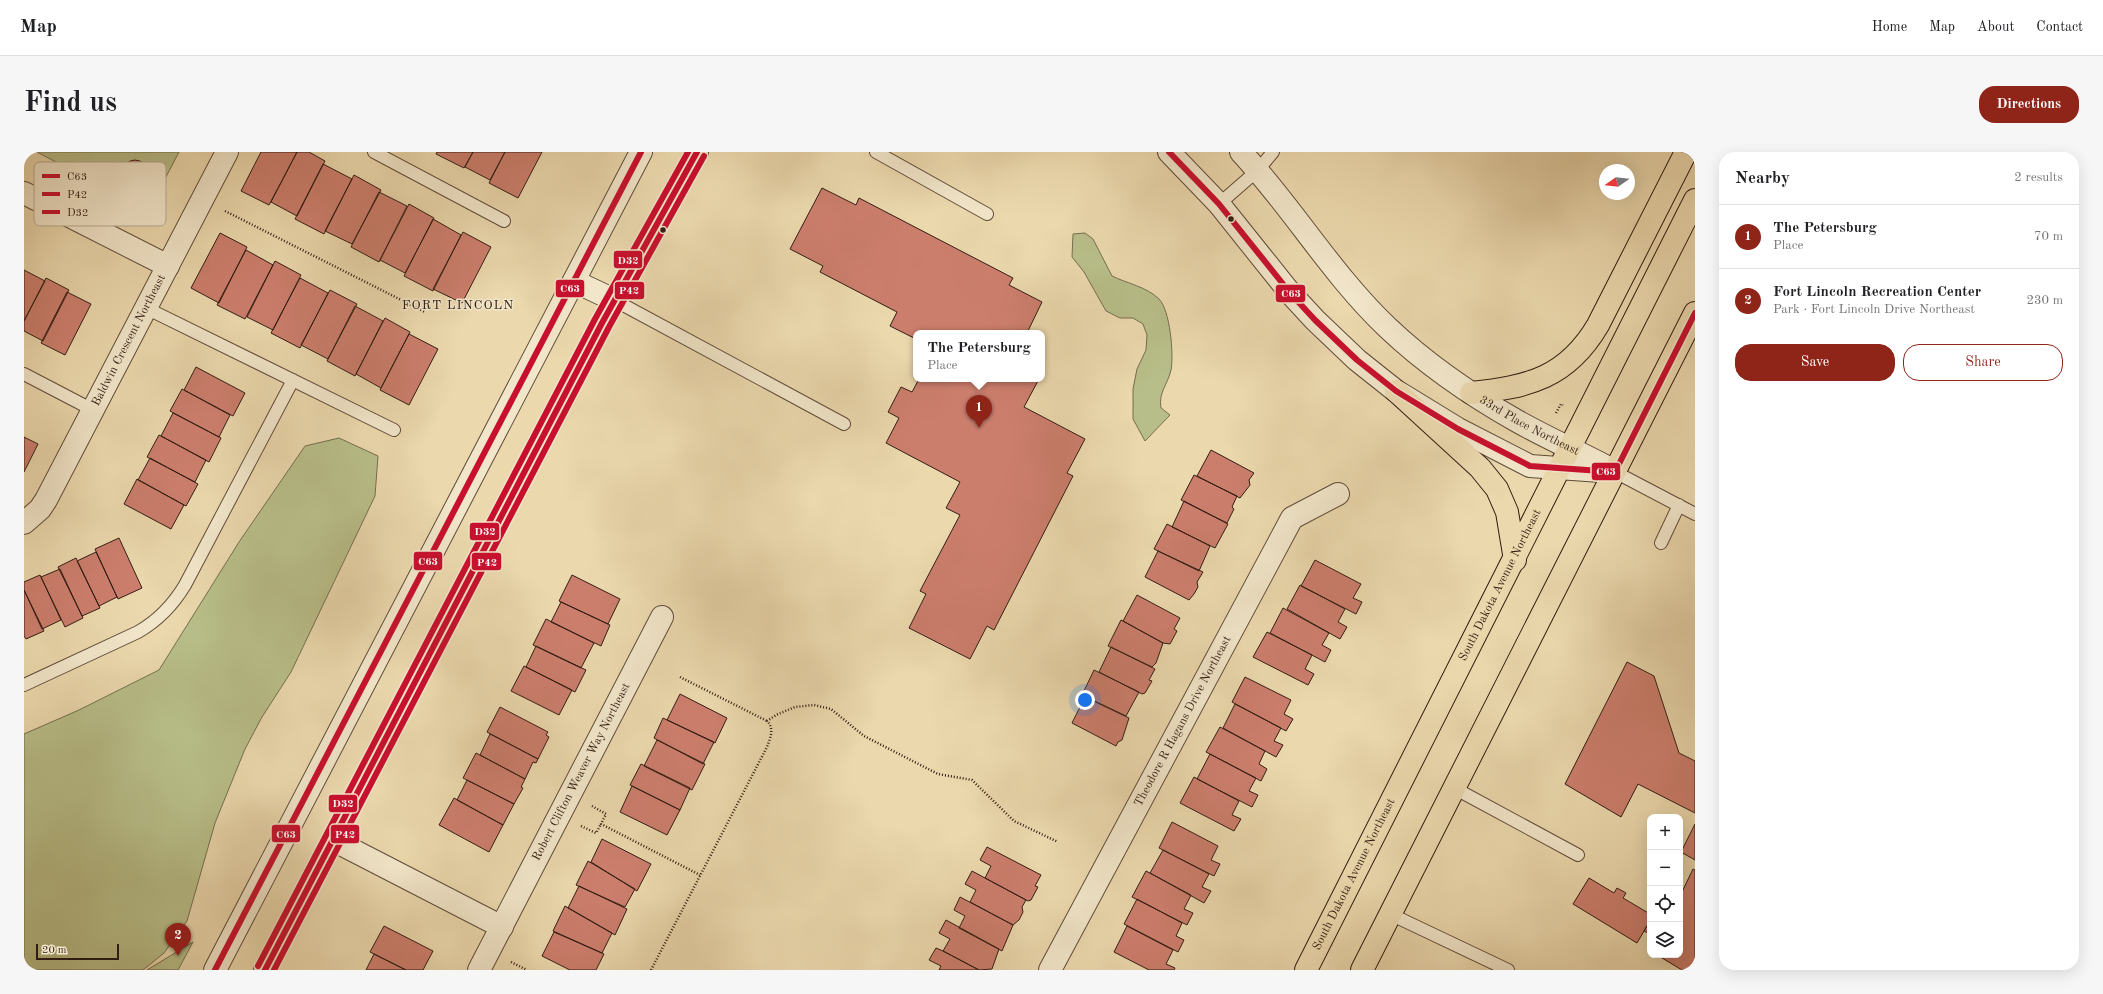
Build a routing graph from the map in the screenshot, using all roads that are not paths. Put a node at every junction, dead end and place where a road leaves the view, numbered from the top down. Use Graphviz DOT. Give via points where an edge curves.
graph roads {
  1 [pos="227,152"];
  2 [pos="374,152"];
  3 [pos="641,152"];
  4 [pos="697,152"];
  5 [pos="876,152"];
  6 [pos="1169,152"];
  7 [pos="1241,152"];
  8 [pos="1273,152"];
  9 [pos="1686,152"];
  10 [pos="1258,170"];
  11 [pos="24,193"];
  12 [pos="34,198"];
  13 [pos="1695,200"];
  14 [pos="1219,204"];
  15 [pos="988,214"];
  16 [pos="504,221"];
  17 [pos="89,226"];
  18 [pos="168,266"];
  19 [pos="574,281"];
  20 [pos="614,300"];
  21 [pos="146,308"];
  22 [pos="1695,313"];
  23 [pos="24,374"];
  24 [pos="293,380"];
  25 [pos="1396,391"];
  26 [pos="1471,393"];
  27 [pos="93,410"];
  28 [pos="844,424"];
  29 [pos="394,430"];
  30 [pos="1571,447"];
  31 [pos="1561,468"];
  32 [pos="1615,472"];
  33 [pos="1338,494"];
  34 [pos="1678,506"];
  35 [pos="1695,514"];
  36 [pos="24,523"];
  37 [pos="1661,543"];
  38 [pos="1515,560"];
  39 [pos="662,618"];
  40 [pos="24,685"];
  41 [pos="1454,788"];
  42 [pos="332,840"];
  43 [pos="1578,855"];
  44 [pos="1390,914"];
  45 [pos="502,927"];
  46 [pos="215,970"];
  47 [pos="265,970"];
  48 [pos="479,970"];
  49 [pos="1050,970"];
  50 [pos="1306,970"];
  51 [pos="1362,970"];
  52 [pos="1508,970"];
  1 -- 18 [label="street, Baldwin Crescent Northeast"];
  2 -- 16 [label="lane"];
  3 -- 19 [label="street"];
  4 -- 20 [label="street"];
  5 -- 15 [label="lane"];
  6 -- 14 [label="street, 33rd Place Northeast"];
  7 -- 10 [label="street, 33rd Place Northeast"];
  8 -- 10 [label="lane"];
  9 -- 26 [label="main road" via="1598,325 1583,349 1572,360 1543,379 1515,388"];
  10 -- 14 [label="lane"];
  10 -- 26 [label="street, 33rd Place Northeast" via="1336,270 1383,323 1416,352"];
  11 -- 12 [label="street"];
  13 -- 30 [label="main road, South Dakota Avenue Northeast"];
  14 -- 25 [label="street, 33rd Place Northeast" via="1315,320 1357,360"];
  17 -- 18 [label="street"];
  18 -- 21 [label="street, Baldwin Crescent Northeast"];
  19 -- 20 [label="street"];
  19 -- 46 [label="street"];
  20 -- 28 [label="lane"];
  20 -- 42 [label="street"];
  21 -- 24 [label="lane"];
  21 -- 27 [label="street, Baldwin Crescent Northeast"];
  22 -- 32 [label="main road"];
  23 -- 27 [label="lane"];
  24 -- 29 [label="lane"];
  24 -- 40 [label="lane" via="176,600 151,625"];
  25 -- 31 [label="street, 33rd Place Northeast" via="1483,443 1530,466"];
  25 -- 38 [label="main road" via="1475,463 1497,489 1509,523"];
  26 -- 30 [label="street, 33rd Place Northeast" via="1518,422"];
  27 -- 36 [label="street, Baldwin Crescent Northeast" via="46,500"];
  30 -- 31 [label="main road, South Dakota Avenue Northeast"];
  30 -- 32 [label="street, 33rd Place Northeast"];
  31 -- 32 [label="street, 33rd Place Northeast"];
  31 -- 38 [label="main road, South Dakota Avenue Northeast"];
  32 -- 34 [label="lane"];
  32 -- 41 [label="main road"];
  33 -- 49 [label="street, Theodore R Hagans Drive Northeast" via="1292,518"];
  34 -- 35 [label="lane"];
  34 -- 37 [label="lane"];
  38 -- 50 [label="main road, South Dakota Avenue Northeast"];
  39 -- 45 [label="street, Robert Clifton Weaver Way Northeast"];
  41 -- 43 [label="lane"];
  41 -- 44 [label="main road"];
  42 -- 45 [label="street"];
  42 -- 47 [label="street"];
  44 -- 51 [label="main road"];
  44 -- 52 [label="lane"];
  45 -- 48 [label="street, Robert Clifton Weaver Way Northeast"];
}
